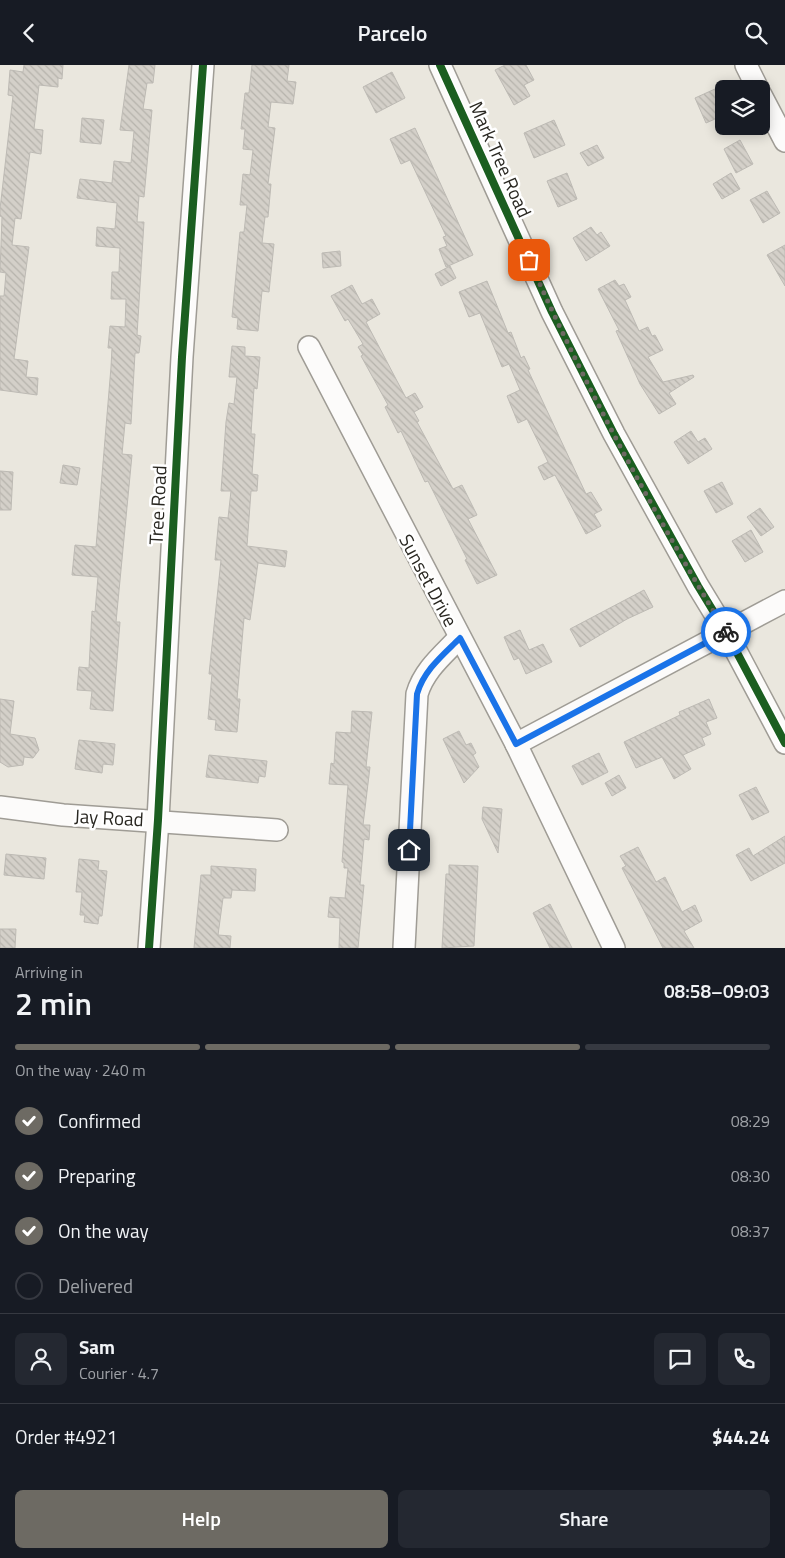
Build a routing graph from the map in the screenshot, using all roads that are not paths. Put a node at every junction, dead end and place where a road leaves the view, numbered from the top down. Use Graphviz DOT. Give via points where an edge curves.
graph roads {
  1 [pos="203,65"];
  2 [pos="440,65"];
  3 [pos="746,65"];
  4 [pos="754,80"];
  5 [pos="770,112"];
  6 [pos="785,141"];
  7 [pos="309,347"];
  8 [pos="785,601"];
  9 [pos="726,632"];
  10 [pos="460,638"];
  11 [pos="785,743"];
  12 [pos="516,744"];
  13 [pos="0,807"];
  14 [pos="158,820"];
  15 [pos="277,830"];
  16 [pos="149,948"];
  17 [pos="404,948"];
  18 [pos="614,948"];
  1 -- 14 [label="street, Tree Road" via="182,367"];
  2 -- 9 [label="street, Mark Tree Road" via="552,313 614,434"];
  3 -- 4 [label="street"];
  5 -- 6 [label="street"];
  7 -- 10 [label="street, Sunset Drive"];
  8 -- 9 [label="street"];
  9 -- 11 [label="street, Mark Tree Road"];
  9 -- 12 [label="street"];
  10 -- 12 [label="street, Sunset Drive"];
  10 -- 17 [label="street" via="431,667 417,694"];
  12 -- 18 [label="street, Sunset Drive"];
  13 -- 14 [label="street, Jay Road" via="63,815"];
  14 -- 15 [label="street, Jay Road"];
  14 -- 16 [label="street, Tree Road"];
}
